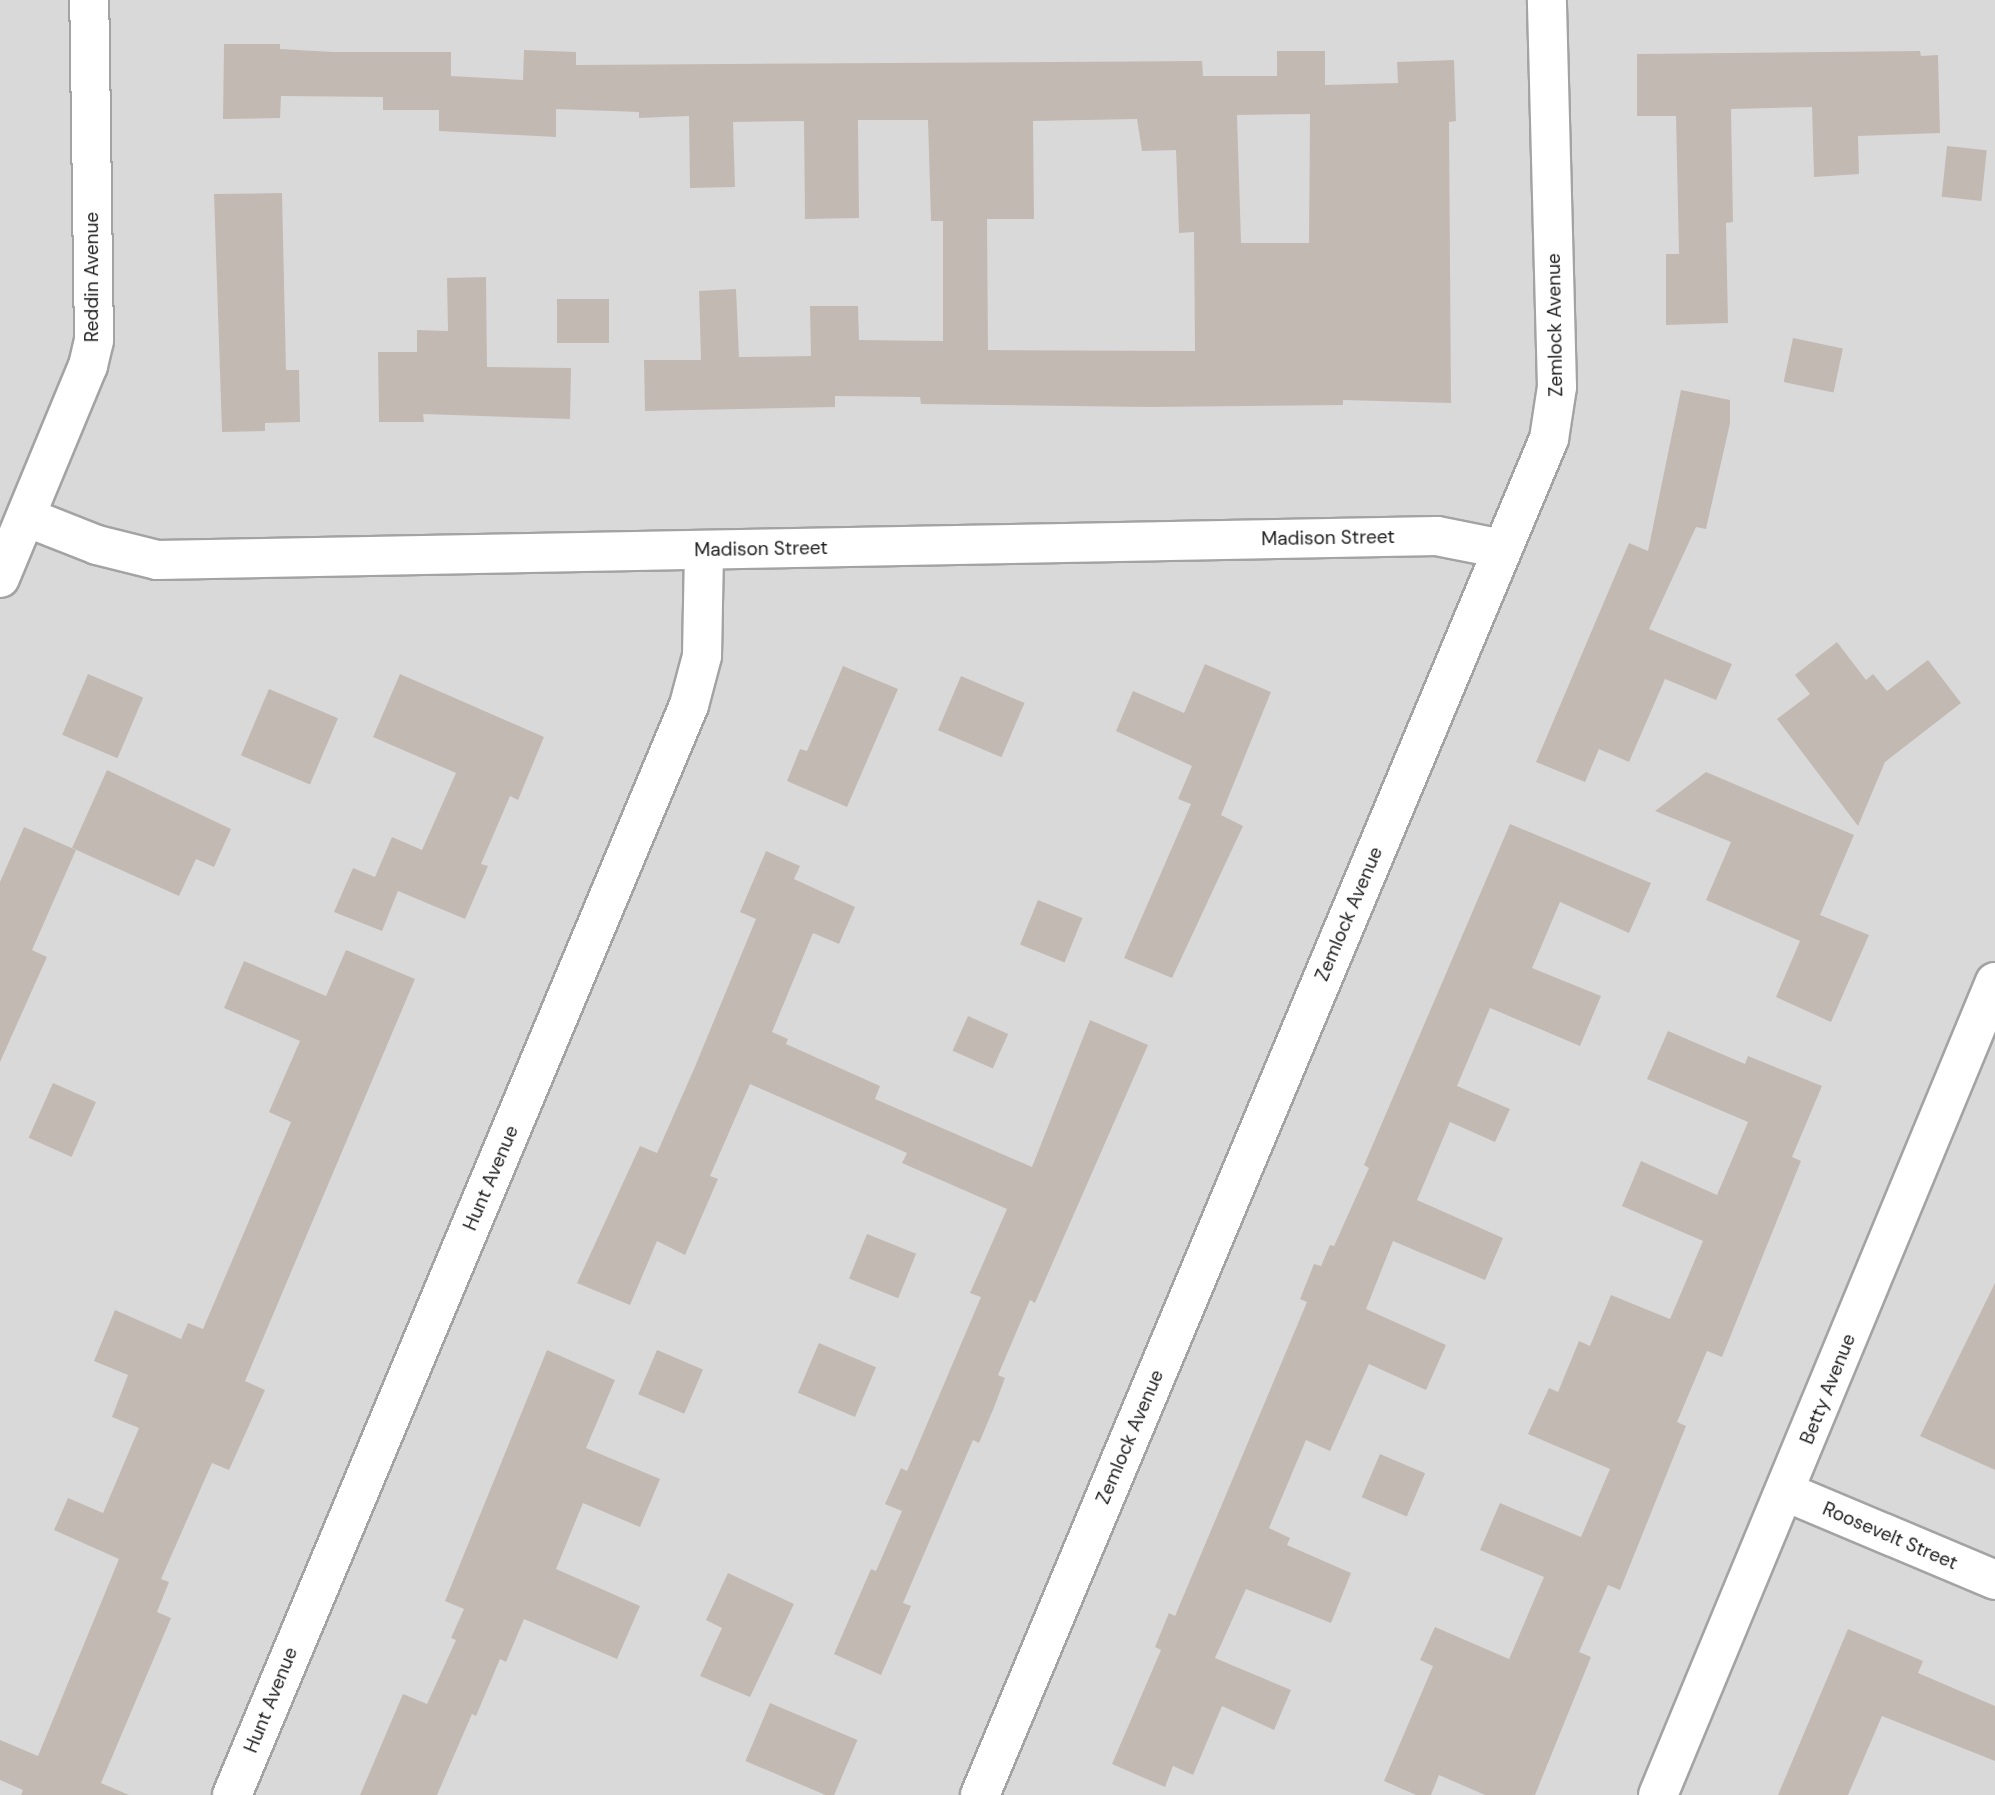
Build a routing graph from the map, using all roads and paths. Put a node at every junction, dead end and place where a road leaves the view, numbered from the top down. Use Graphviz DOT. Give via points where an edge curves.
graph roads {
  1 [pos="89,0"];
  2 [pos="1547,0"];
  3 [pos="26,517"];
  4 [pos="1502,549"];
  5 [pos="705,550"];
  6 [pos="0,578"];
  7 [pos="1995,982"];
  8 [pos="1786,1492"];
  9 [pos="1995,1580"];
  10 [pos="232,1795"];
  11 [pos="980,1795"];
  12 [pos="1658,1795"];
  1 -- 3 [label="street, Reddin Avenue" via="94,341"];
  2 -- 4 [label="street, Zemlock Avenue" via="1556,408 1549,439"];
  3 -- 5 [label="street, Madison Street" via="97,545 157,560"];
  3 -- 6 [label="street, Reddin Avenue"];
  4 -- 5 [label="street, Madison Street" via="1437,536"];
  4 -- 11 [label="street, Zemlock Avenue"];
  5 -- 10 [label="street, Hunt Avenue" via="702,656 689,705"];
  7 -- 8 [label="street, Betty Avenue"];
  8 -- 9 [label="street, Roosevelt Street"];
  8 -- 12 [label="street, Betty Avenue"];
}
